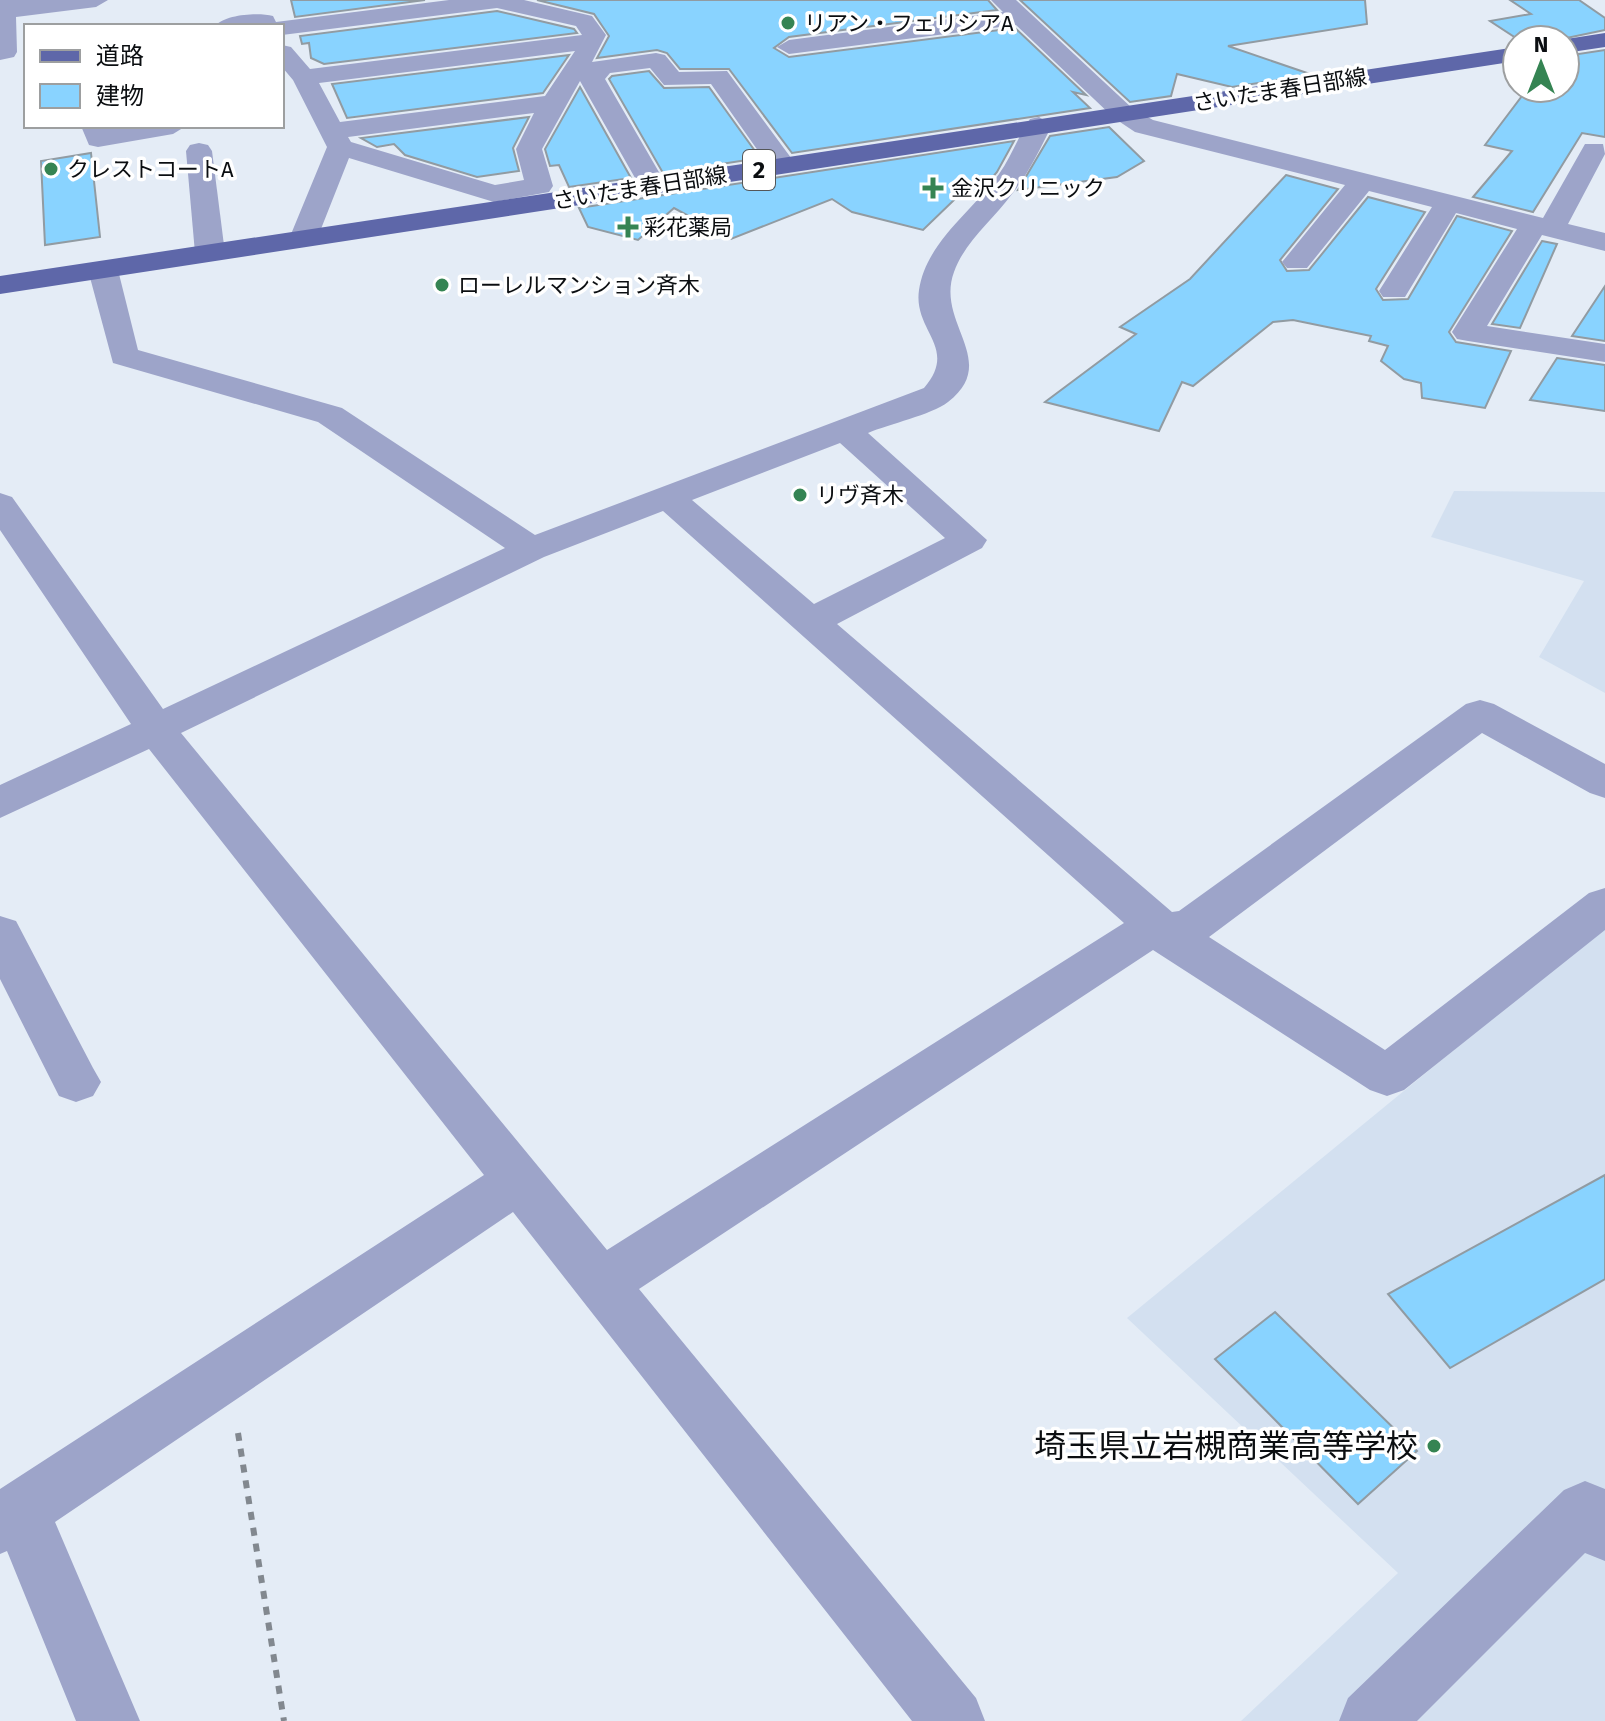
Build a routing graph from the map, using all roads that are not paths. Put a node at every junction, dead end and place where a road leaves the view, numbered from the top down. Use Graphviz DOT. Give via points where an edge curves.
graph roads {
  1 [pos="96,0"];
  2 [pos="1003,0"];
  3 [pos="495,1"];
  4 [pos="4,5"];
  5 [pos="1021,17"];
  6 [pos="269,19"];
  7 [pos="239,24"];
  8 [pos="1605,40"];
  9 [pos="593,42"];
  10 [pos="1581,44"];
  11 [pos="789,47"];
  12 [pos="10,52"];
  13 [pos="284,56"];
  14 [pos="1501,56"];
  15 [pos="305,94"];
  16 [pos="553,103"];
  17 [pos="1123,113"];
  18 [pos="1039,125"];
  19 [pos="95,128"];
  20 [pos="161,128"];
  21 [pos="337,139"];
  22 [pos="1594,150"];
  23 [pos="199,151"];
  24 [pos="783,166"];
  25 [pos="1362,182"];
  26 [pos="653,186"];
  27 [pos="1448,204"];
  28 [pos="1543,227"];
  29 [pos="303,239"];
  30 [pos="1605,242"];
  31 [pos="210,253"];
  32 [pos="1297,262"];
  33 [pos="103,270"];
  34 [pos="0,285"];
  35 [pos="1394,291"];
  36 [pos="1605,353"];
  37 [pos="846,431"];
  38 [pos="667,496"];
  39 [pos="0,504"];
  40 [pos="531,549"];
  41 [pos="810,622"];
  42 [pos="157,731"];
  43 [pos="1605,783"];
  44 [pos="0,803"];
  45 [pos="1605,905"];
  46 [pos="1163,931"];
  47 [pos="0,933"];
  48 [pos="76,1082"];
  49 [pos="519,1180"];
  50 [pos="602,1283"];
  51 [pos="10,1517"];
  52 [pos="1605,1531"];
  53 [pos="108,1721"];
  54 [pos="953,1721"];
  55 [pos="1371,1721"];
  1 -- 4 [label="street"];
  2 -- 5 [label="street"];
  3 -- 6 [label="street"];
  3 -- 9 [label="street" via="584,21"];
  4 -- 12 [label="street"];
  5 -- 11 [label="street"];
  5 -- 17 [label="street"];
  6 -- 7 [label="street"];
  8 -- 10 [label="main road"];
  9 -- 15 [label="street"];
  9 -- 16 [label="street"];
  13 -- 15 [label="street"];
  14 -- 17 [label="main road, さいたま春日部線 / 2"];
  15 -- 21 [label="street"];
  16 -- 21 [label="street"];
  16 -- 21 [label="street" via="529,149 539,186 494,194"];
  17 -- 18 [label="main road, さいたま春日部線 / 2"];
  17 -- 25 [label="street" via="1182,138"];
  18 -- 24 [label="main road, さいたま春日部線 / 2"];
  18 -- 37 [label="street" via="1013,175 958,237 940,271 934,307 952,343 952,379 914,406"];
  19 -- 20 [label="street" via="98,139"];
  21 -- 29 [label="street"];
  22 -- 28 [label="street"];
  23 -- 31 [label="street"];
  24 -- 26 [label="main road, さいたま春日部線 / 2"];
  24 -- 26 [label="street" via="718,76 673,80 656,60 602,66 592,79"];
  25 -- 27 [label="street"];
  25 -- 32 [label="street"];
  26 -- 29 [label="main road, さいたま春日部線 / 2"];
  27 -- 28 [label="street"];
  27 -- 35 [label="street"];
  28 -- 30 [label="street"];
  28 -- 36 [label="street" via="1468,332"];
  29 -- 31 [label="main road, さいたま春日部線 / 2"];
  31 -- 33 [label="main road, さいたま春日部線 / 2"];
  33 -- 34 [label="main road, さいたま春日部線 / 2"];
  33 -- 40 [label="street" via="124,356 330,415"];
  37 -- 38 [label="street"];
  37 -- 41 [label="street" via="969,540"];
  38 -- 40 [label="street"];
  38 -- 41 [label="street"];
  39 -- 42 [label="street"];
  40 -- 42 [label="street"];
  41 -- 46 [label="street"];
  42 -- 44 [label="street"];
  42 -- 49 [label="street"];
  43 -- 46 [label="street" via="1480,714 1190,927"];
  45 -- 46 [label="street" via="1387,1076"];
  46 -- 50 [label="street" via="1142,934"];
  47 -- 48 [label="street"];
  49 -- 50 [label="street"];
  49 -- 51 [label="street"];
  50 -- 54 [label="street"];
  51 -- 53 [label="street"];
  52 -- 55 [label="street" via="1585,1511"];
}
